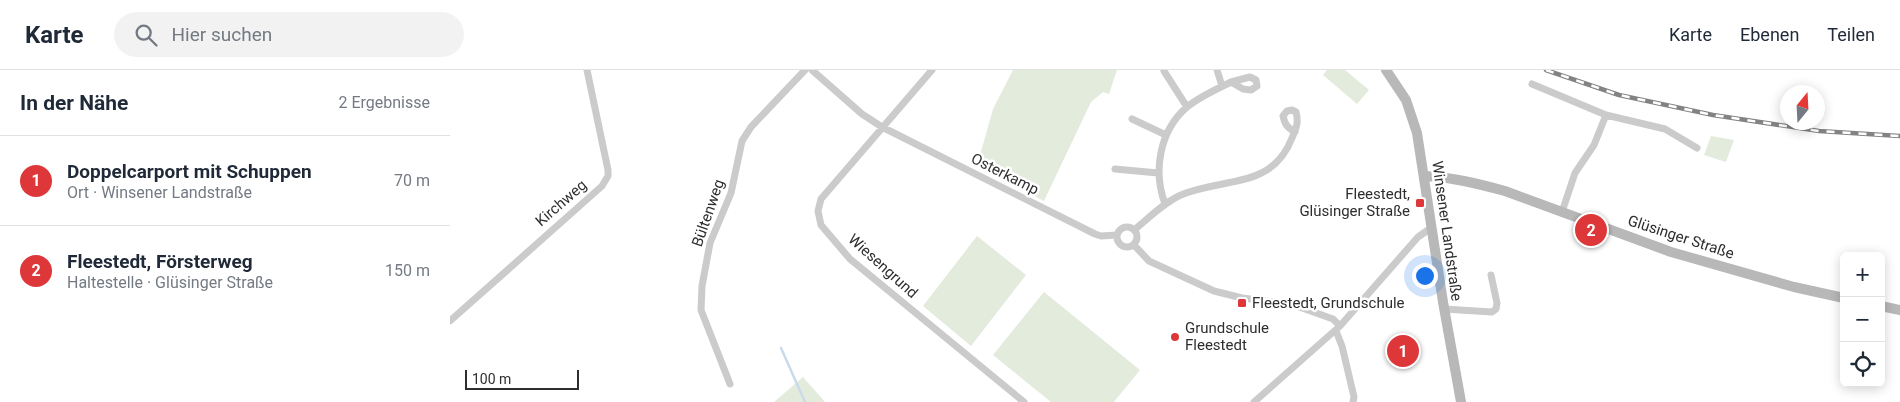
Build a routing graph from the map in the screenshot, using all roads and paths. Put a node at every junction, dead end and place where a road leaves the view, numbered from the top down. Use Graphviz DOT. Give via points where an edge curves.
graph roads {
  1 [pos="587,70"];
  2 [pos="805,70"];
  3 [pos="812,70"];
  4 [pos="932,70"];
  5 [pos="1217,70"];
  6 [pos="1386,70"];
  7 [pos="1164,71"];
  8 [pos="1231,82"];
  9 [pos="1532,84"];
  10 [pos="1222,86"];
  11 [pos="1186,107"];
  12 [pos="1606,115"];
  13 [pos="1132,119"];
  14 [pos="882,127"];
  15 [pos="1295,132"];
  16 [pos="1166,135"];
  17 [pos="1696,148"];
  18 [pos="1116,169"];
  19 [pos="1158,173"];
  20 [pos="1424,176"];
  21 [pos="1165,204"];
  22 [pos="1562,212"];
  23 [pos="1431,228"];
  24 [pos="1134,230"];
  25 [pos="1117,236"];
  26 [pos="1134,245"];
  27 [pos="1491,275"];
  28 [pos="1840,297"];
  29 [pos="1885,307"];
  30 [pos="1444,309"];
  31 [pos="1900,310"];
  32 [pos="450,321"];
  33 [pos="1338,328"];
  34 [pos="730,384"];
  35 [pos="1024,402"];
  36 [pos="1254,402"];
  37 [pos="1353,402"];
  38 [pos="1461,402"];
  1 -- 32 [label="street, Kirchweg" via="608,176 602,186"];
  2 -- 34 [label="street, Bültenweg" via="751,127 742,141 731,193 710,243 701,310"];
  3 -- 14 [label="street, Osterkamp" via="862,114"];
  4 -- 14 [label="street"];
  5 -- 10 [label="street"];
  6 -- 20 [label="street, Winsener Landstraße" via="1412,114"];
  7 -- 11 [label="street"];
  8 -- 10 [label="street"];
  9 -- 12 [label="street"];
  10 -- 11 [label="street"];
  11 -- 16 [label="street"];
  12 -- 17 [label="street" via="1665,129"];
  12 -- 22 [label="street" via="1594,145 1575,173"];
  13 -- 16 [label="street"];
  14 -- 25 [label="street, Osterkamp" via="1095,234"];
  14 -- 35 [label="street, Wiesengrund" via="821,198 818,211 821,225 850,259"];
  15 -- 21 [label="street" via="1288,150 1269,170 1181,195"];
  16 -- 19 [label="street"];
  18 -- 19 [label="street"];
  19 -- 21 [label="street"];
  20 -- 22 [label="street, Glüsinger Straße" via="1505,191"];
  20 -- 23 [label="street, Winsener Landstraße"];
  21 -- 24 [label="street"];
  22 -- 28 [label="street, Glüsinger Straße" via="1696,260"];
  23 -- 30 [label="street, Winsener Landstraße"];
  23 -- 33 [label="street" via="1418,237"];
  24 -- 25 [label="street, Osterkamp" via="1126,227"];
  24 -- 26 [label="street" via="1137,237"];
  25 -- 26 [label="street, Osterkamp" via="1122,246"];
  26 -- 33 [label="street, Osterkamp" via="1149,261 1214,291 1237,298 1291,304 1333,319"];
  27 -- 30 [label="street" via="1497,303 1492,312"];
  29 -- 31 [label="street"];
  30 -- 38 [label="street, Winsener Landstraße"];
  33 -- 36 [label="street"];
  33 -- 37 [label="street"];
}
